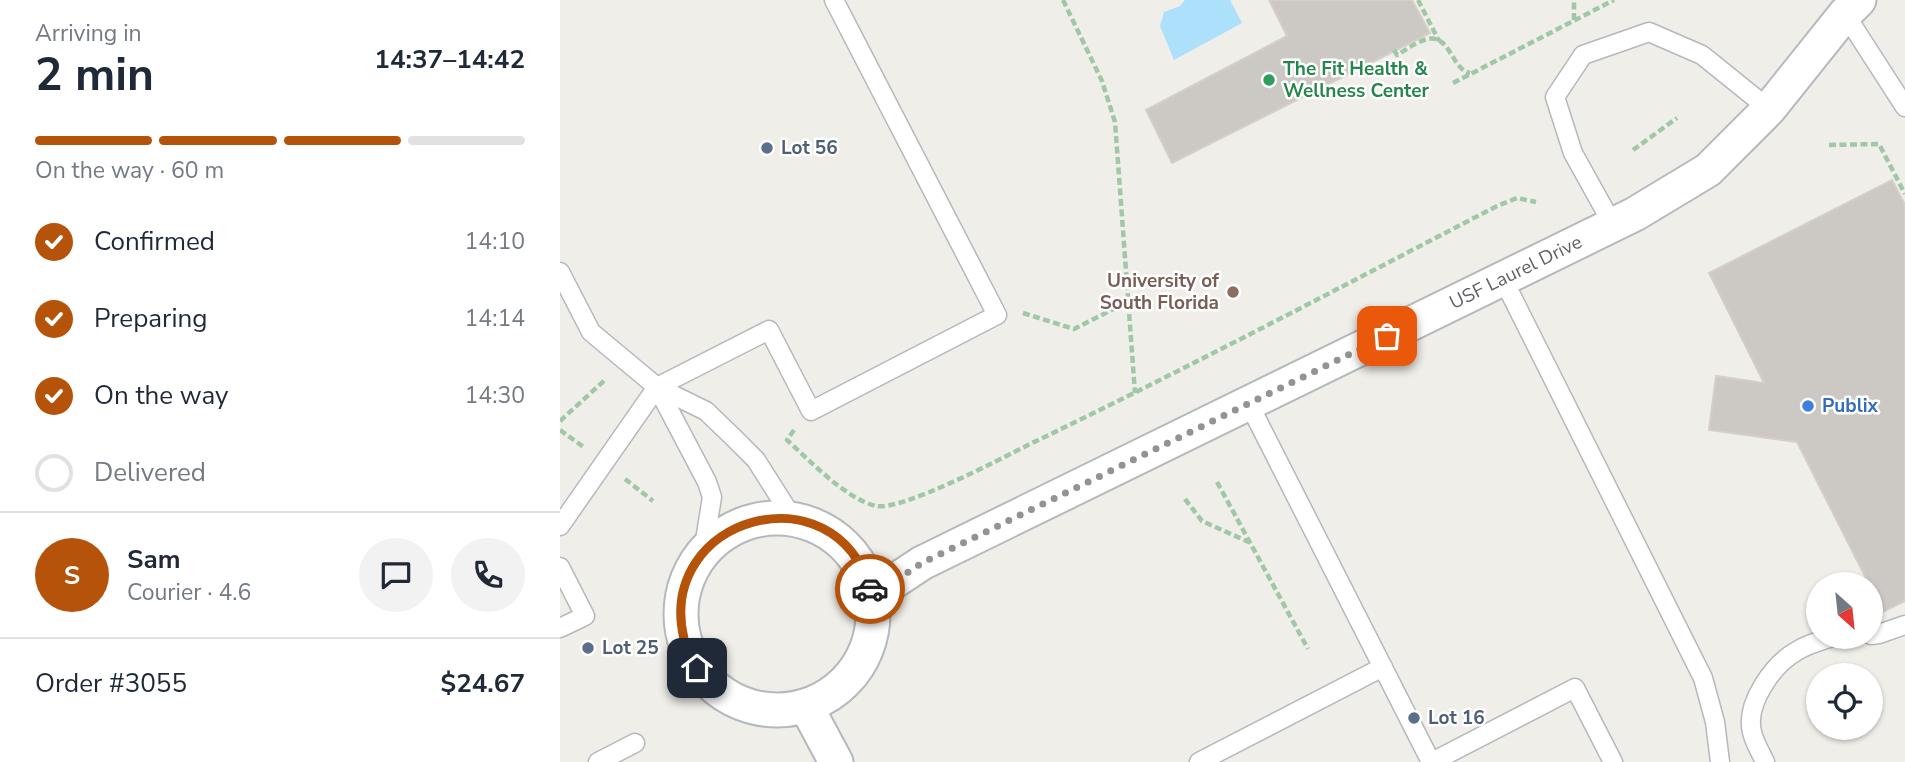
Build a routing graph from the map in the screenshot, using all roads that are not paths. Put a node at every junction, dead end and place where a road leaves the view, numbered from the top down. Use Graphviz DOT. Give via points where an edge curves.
graph roads {
  1 [pos="834,0"];
  2 [pos="1852,7"];
  3 [pos="1905,107"];
  4 [pos="1769,109"];
  5 [pos="1613,225"];
  6 [pos="560,272"];
  7 [pos="1503,279"];
  8 [pos="657,387"];
  9 [pos="1249,404"];
  10 [pos="794,520"];
  11 [pos="560,526"];
  12 [pos="703,553"];
  13 [pos="560,567"];
  14 [pos="872,596"];
  15 [pos="1905,625"];
  16 [pos="560,628"];
  17 [pos="1883,633"];
  18 [pos="1806,647"];
  19 [pos="1382,667"];
  20 [pos="806,706"];
  21 [pos="635,743"];
  22 [pos="598,762"];
  23 [pos="836,762"];
  24 [pos="1199,762"];
  25 [pos="1432,762"];
  26 [pos="1613,762"];
  27 [pos="1720,762"];
  28 [pos="1765,762"];
  1 -- 8 [label="lane" via="997,315 811,411 769,330"];
  2 -- 3 [label="lane"];
  2 -- 4 [label="street, USF Laurel Drive"];
  4 -- 5 [label="street, USF Laurel Drive" via="1708,170"];
  4 -- 5 [label="lane" via="1702,55 1649,32 1583,55 1555,97 1573,153"];
  5 -- 7 [label="street, USF Laurel Drive"];
  6 -- 8 [label="lane" via="591,332"];
  7 -- 9 [label="street, USF Laurel Drive"];
  7 -- 27 [label="lane" via="1703,678"];
  8 -- 10 [label="lane" via="706,411 733,437 756,460"];
  8 -- 11 [label="lane"];
  8 -- 12 [label="lane" via="708,482 712,497"];
  9 -- 14 [label="street, USF Laurel Drive" via="922,563"];
  9 -- 19 [label="lane"];
  10 -- 12 [label="street" via="754,520 726,533"];
  10 -- 14 [label="street" via="819,526 846,545 865,572"];
  12 -- 20 [label="street" via="687,579 681,610 684,640 697,668 718,690 745,705 775,710"];
  13 -- 16 [label="lane" via="585,615"];
  14 -- 20 [label="street" via="871,637 858,667 835,691"];
  15 -- 17 [label="lane"];
  18 -- 28 [label="lane" via="1773,669 1754,708 1752,733"];
  19 -- 24 [label="lane"];
  19 -- 25 [label="lane"];
  20 -- 23 [label="street"];
  21 -- 22 [label="lane"];
  25 -- 26 [label="lane" via="1575,688"];
}
